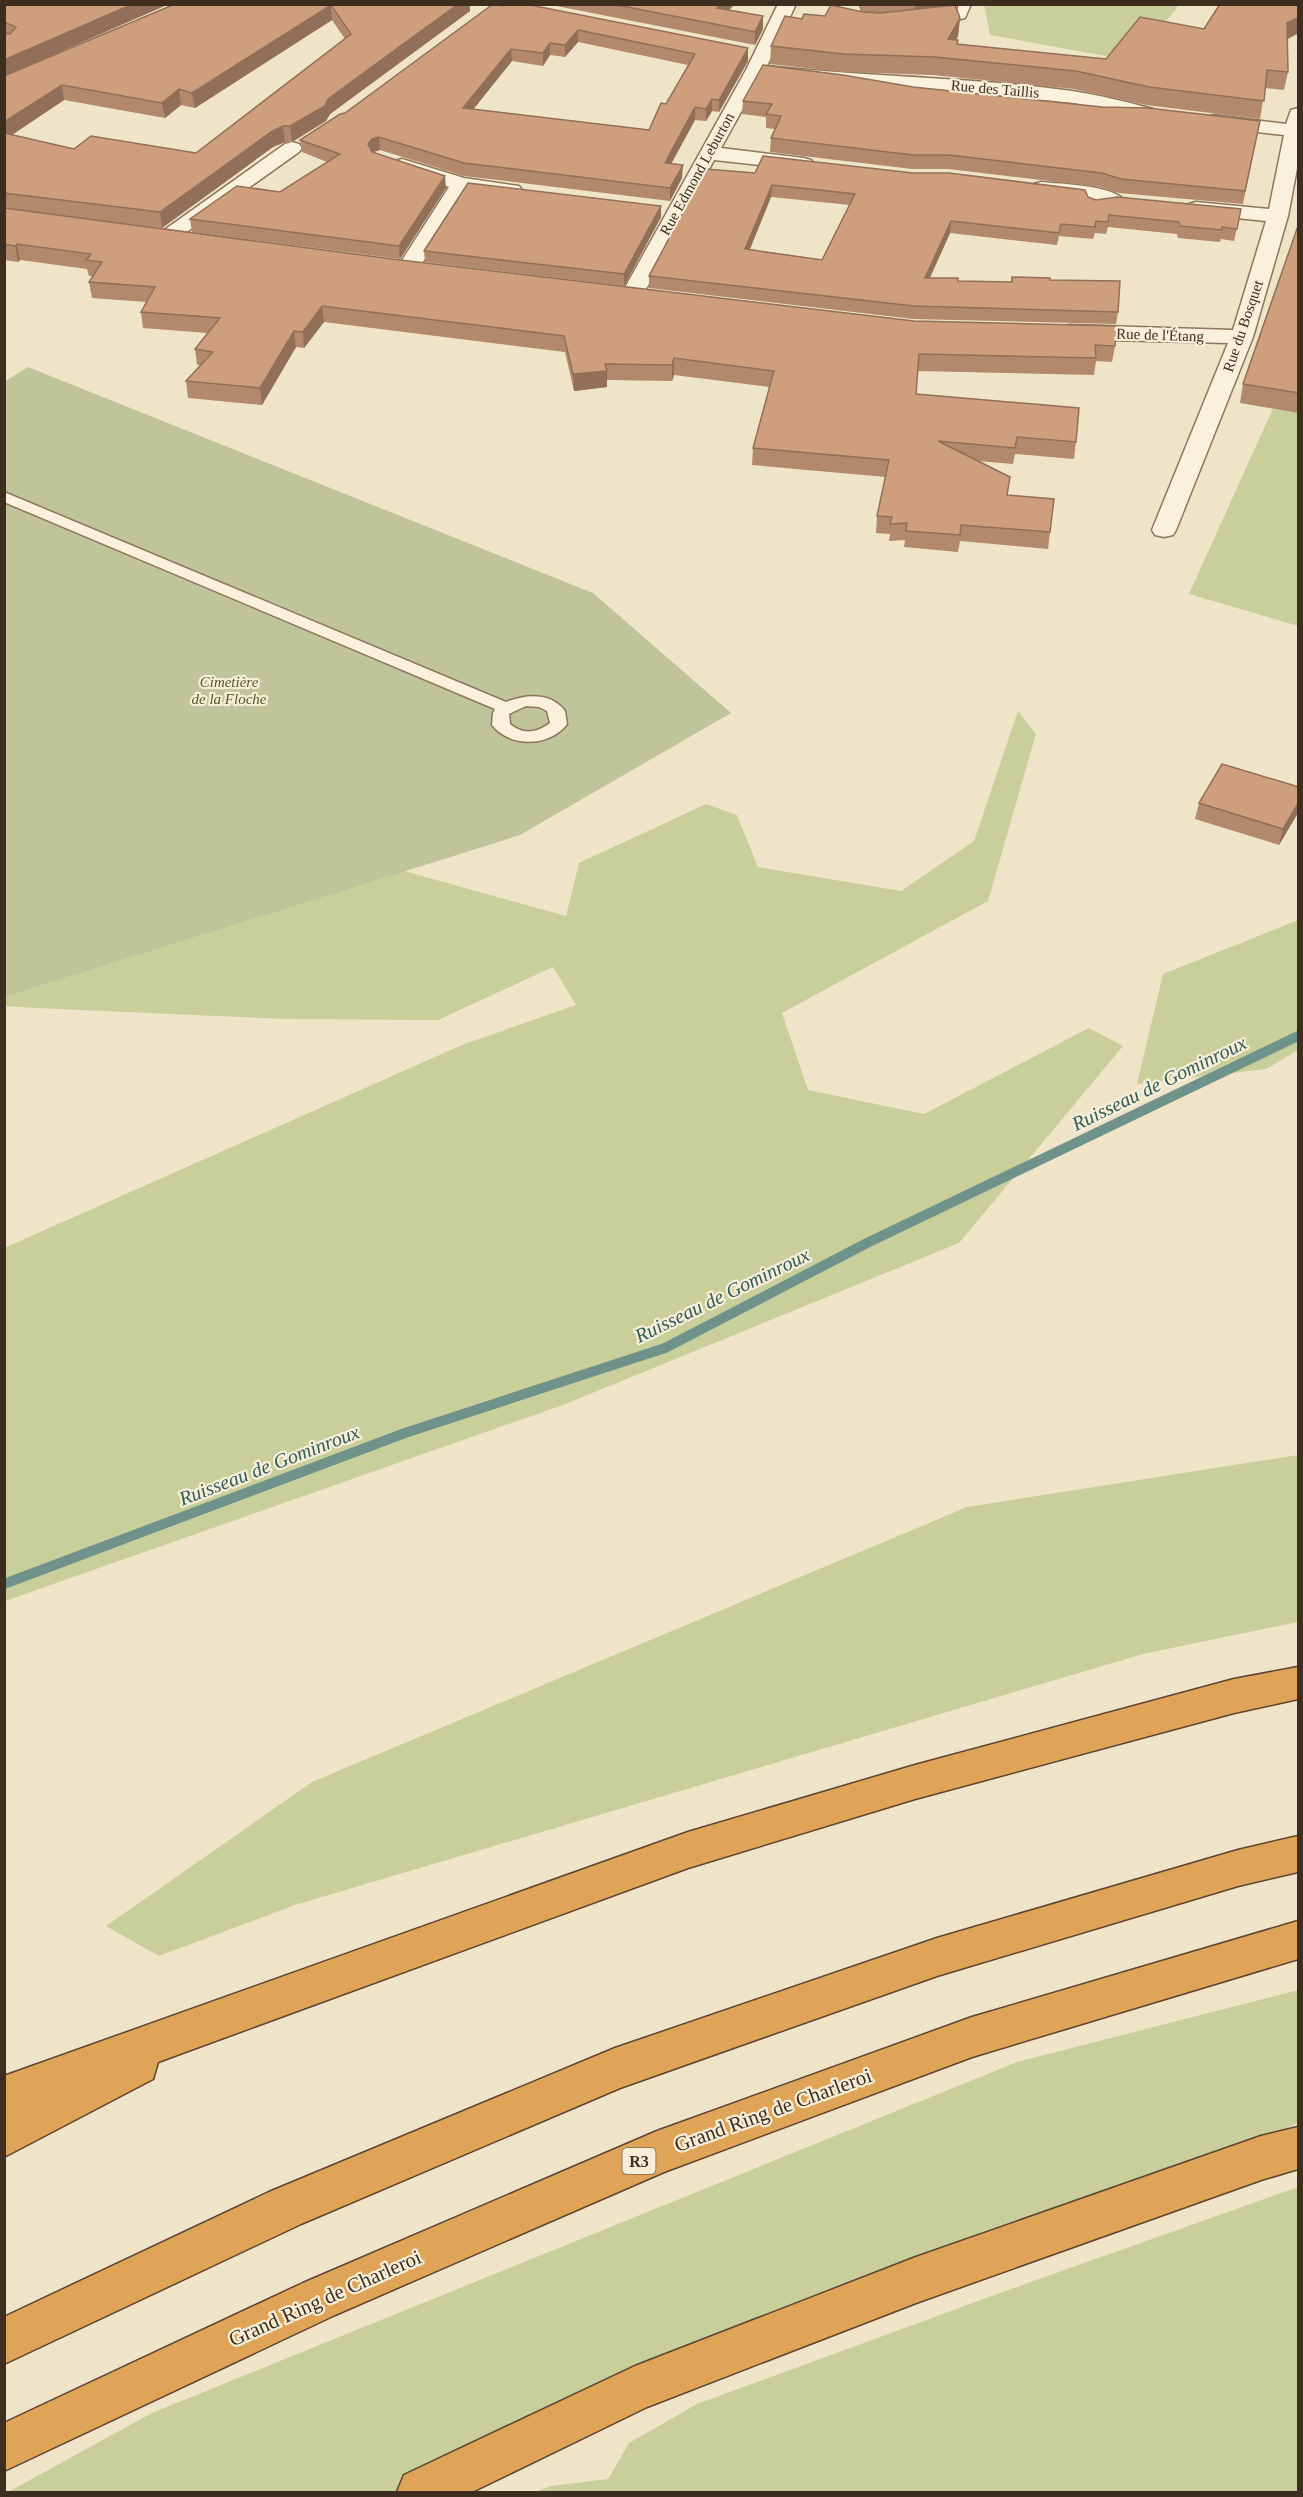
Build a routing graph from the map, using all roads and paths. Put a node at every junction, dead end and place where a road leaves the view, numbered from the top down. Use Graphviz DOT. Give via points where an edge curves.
graph roads {
  1 [pos="787,4"];
  2 [pos="965,4"];
  3 [pos="922,23"];
  4 [pos="740,51"];
  5 [pos="758,63"];
  6 [pos="1169,116"];
  7 [pos="1192,119"];
  8 [pos="1297,122"];
  9 [pos="297,145"];
  10 [pos="708,153"];
  11 [pos="381,158"];
  12 [pos="821,166"];
  13 [pos="461,184"];
  14 [pos="530,192"];
  15 [pos="1023,192"];
  16 [pos="1138,203"];
  17 [pos="1173,206"];
  18 [pos="655,207"];
  19 [pos="677,210"];
  20 [pos="1278,216"];
  21 [pos="144,234"];
  22 [pos="167,237"];
  23 [pos="201,242"];
  24 [pos="383,265"];
  25 [pos="408,268"];
  26 [pos="431,271"];
  27 [pos="609,291"];
  28 [pos="633,293"];
  29 [pos="657,296"];
  30 [pos="1054,332"];
  31 [pos="1242,337"];
  32 [pos="4,496"];
  33 [pos="1164,530"];
  34 [pos="506,708"];
  35 [pos="1299,1683"];
  36 [pos="1299,1854"];
  37 [pos="1299,1940"];
  38 [pos="227,2017"];
  39 [pos="4,2097"];
  40 [pos="4,2136"];
  41 [pos="1299,2148"];
  42 [pos="4,2341"];
  43 [pos="4,2448"];
  44 [pos="422,2493"];
  1 -- 5 [label="street, Rue Edmond Leburton"];
  2 -- 3 [label="lane" via="961,16"];
  4 -- 5 [label="street"];
  5 -- 6 [label="street, Rue des Taillis" via="912,92"];
  5 -- 10 [label="street, Rue Edmond Leburton"];
  7 -- 8 [label="street"];
  8 -- 20 [label="street, Rue du Bosquet"];
  9 -- 22 [label="street"];
  10 -- 12 [label="street"];
  10 -- 19 [label="street, Rue Edmond Leburton"];
  11 -- 13 [label="street"];
  13 -- 14 [label="street"];
  13 -- 25 [label="street"];
  15 -- 16 [label="street" via="1086,205"];
  17 -- 20 [label="street"];
  18 -- 19 [label="street"];
  19 -- 28 [label="street, Rue Edmond Leburton"];
  20 -- 31 [label="street, Rue du Bosquet"];
  21 -- 22 [label="street"];
  22 -- 23 [label="street"];
  24 -- 25 [label="street"];
  25 -- 26 [label="street"];
  27 -- 28 [label="street"];
  28 -- 29 [label="street"];
  30 -- 31 [label="street, Rue de l'Étang"];
  31 -- 33 [label="street, Rue du Bosquet"];
  32 -- 34 [label="lane"];
  35 -- 38 [label="highway" via="1234,1696 915,1782 688,1850"];
  36 -- 42 [label="highway" via="1238,1868 937,1957 615,2069 285,2208"];
  37 -- 43 [label="highway, Grand Ring de Charleroi / R3" via="972,2037 657,2153 320,2299"];
  38 -- 39 [label="highway"];
  38 -- 40 [label="highway"];
  41 -- 44 [label="highway" via="916,2280 635,2389"];
}
